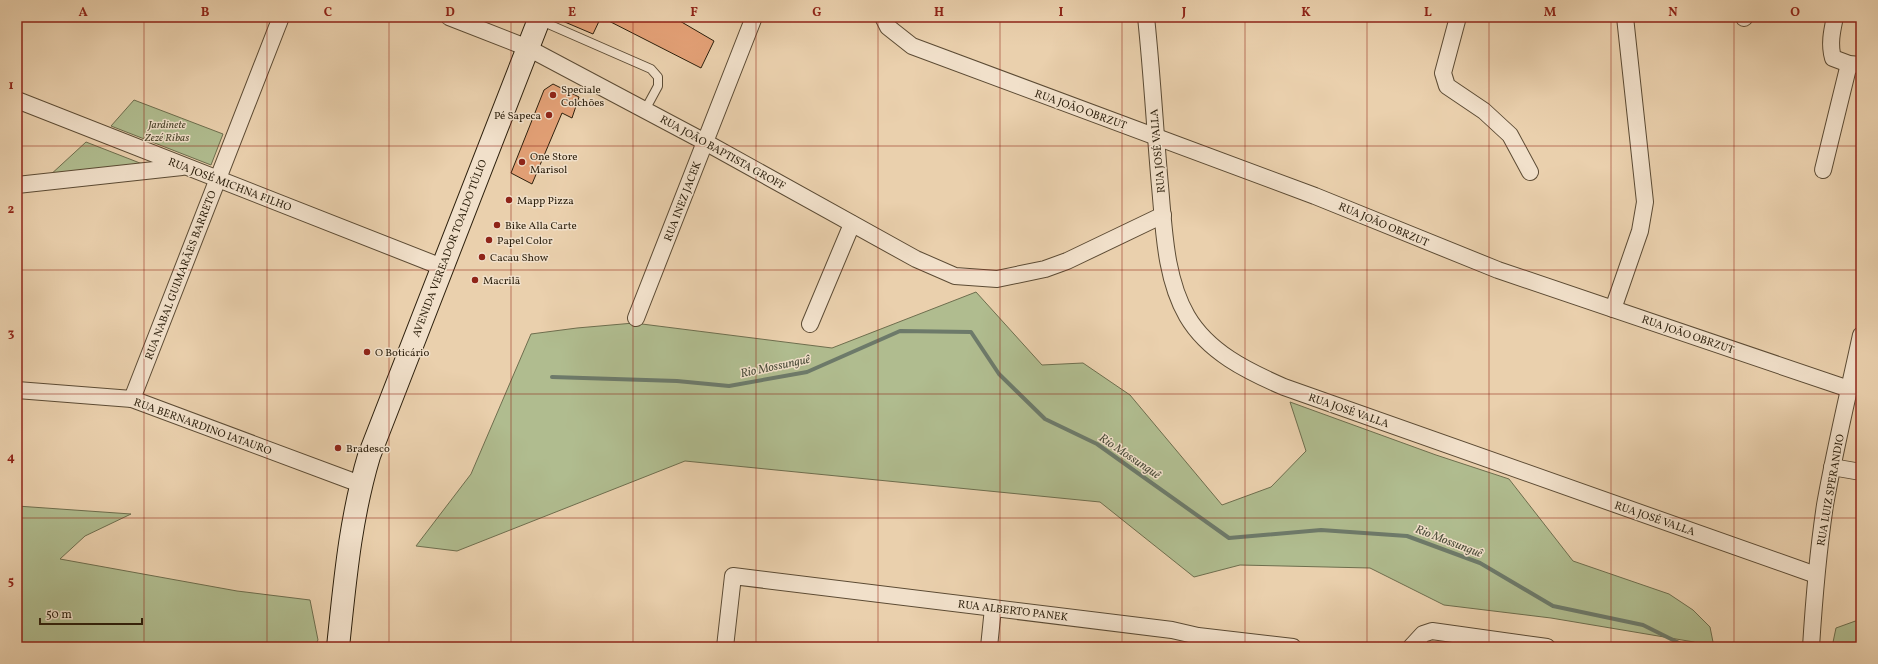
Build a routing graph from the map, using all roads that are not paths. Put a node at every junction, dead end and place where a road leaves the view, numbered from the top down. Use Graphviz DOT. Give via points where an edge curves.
graph roads {
  1 [pos="280,17"];
  2 [pos="449,17"];
  3 [pos="754,17"];
  4 [pos="883,17"];
  5 [pos="1146,17"];
  6 [pos="1458,17"];
  7 [pos="1625,17"];
  8 [pos="1835,17"];
  9 [pos="540,18"];
  10 [pos="528,48"];
  11 [pos="1855,64"];
  12 [pos="17,100"];
  13 [pos="645,110"];
  14 [pos="1156,137"];
  15 [pos="705,142"];
  16 [pos="186,167"];
  17 [pos="1823,170"];
  18 [pos="1530,172"];
  19 [pos="217,179"];
  20 [pos="17,185"];
  21 [pos="1163,215"];
  22 [pos="852,224"];
  23 [pos="442,267"];
  24 [pos="1613,309"];
  25 [pos="636,318"];
  26 [pos="810,324"];
  27 [pos="1861,336"];
  28 [pos="1849,389"];
  29 [pos="17,390"];
  30 [pos="132,399"];
  31 [pos="1832,467"];
  32 [pos="1861,472"];
  33 [pos="360,484"];
  34 [pos="1816,575"];
  35 [pos="993,608"];
  36 [pos="338,647"];
  37 [pos="725,647"];
  38 [pos="989,647"];
  39 [pos="1293,647"];
  40 [pos="1411,647"];
  41 [pos="1547,647"];
  42 [pos="1811,647"];
  1 -- 19 [label="street, RUA NABAL GUIMARÃES BARRETO"];
  2 -- 10 [label="street, RUA JOÃO BAPTISTA GROFF"];
  3 -- 15 [label="street, RUA INEZ JACEK"];
  4 -- 14 [label="street, RUA JOÃO OBRZUT" via="884,22 893,31 908,44 921,50"];
  5 -- 14 [label="street, RUA JOSÉ VALLA"];
  6 -- 18 [label="street" via="1442,72 1447,86 1484,111 1510,135"];
  7 -- 24 [label="street" via="1645,202 1640,231"];
  8 -- 11 [label="street" via="1830,49 1833,58"];
  9 -- 10 [label="main road, AVENIDA VEREADOR TOALDO TÚLIO"];
  9 -- 13 [label="lane" via="651,69 658,77 658,86"];
  10 -- 13 [label="street, RUA JOÃO BAPTISTA GROFF"];
  10 -- 23 [label="main road, AVENIDA VEREADOR TOALDO TÚLIO"];
  11 -- 17 [label="street"];
  12 -- 16 [label="street, RUA JOSÉ MICHNA FILHO"];
  13 -- 15 [label="street, RUA JOÃO BAPTISTA GROFF"];
  14 -- 21 [label="street, RUA JOSÉ VALLA"];
  14 -- 24 [label="street, RUA JOÃO OBRZUT" via="1315,196 1498,270"];
  15 -- 22 [label="street, RUA JOÃO BAPTISTA GROFF"];
  15 -- 25 [label="street, RUA INEZ JACEK"];
  16 -- 19 [label="street, RUA JOSÉ MICHNA FILHO"];
  16 -- 20 [label="street"];
  19 -- 23 [label="street, RUA JOSÉ MICHNA FILHO"];
  19 -- 30 [label="street, RUA NABAL GUIMARÃES BARRETO"];
  21 -- 22 [label="street, RUA JOÃO BAPTISTA GROFF" via="1067,261 1021,276 997,279 955,276 936,269"];
  21 -- 34 [label="street, RUA JOSÉ VALLA" via="1172,276 1188,316 1215,349 1260,377"];
  22 -- 26 [label="street"];
  23 -- 33 [label="main road, AVENIDA VEREADOR TOALDO TÚLIO" via="378,429"];
  24 -- 28 [label="street, RUA JOÃO OBRZUT"];
  27 -- 28 [label="street, RUA LUIZ SPERANDIO"];
  28 -- 31 [label="street, RUA LUIZ SPERANDIO"];
  29 -- 30 [label="street, RUA BERNARDINO IATAURO"];
  30 -- 33 [label="street, RUA BERNARDINO IATAURO"];
  31 -- 32 [label="street"];
  31 -- 34 [label="street, RUA LUIZ SPERANDIO"];
  33 -- 36 [label="main road, AVENIDA VEREADOR TOALDO TÚLIO" via="350,536"];
  34 -- 42 [label="street, RUA LUIZ SPERANDIO"];
  35 -- 37 [label="street, RUA ALBERTO PANEK" via="733,576"];
  35 -- 38 [label="street"];
  35 -- 39 [label="street, RUA ALBERTO PANEK"];
  40 -- 41 [label="street" via="1422,634 1432,631"];
}
